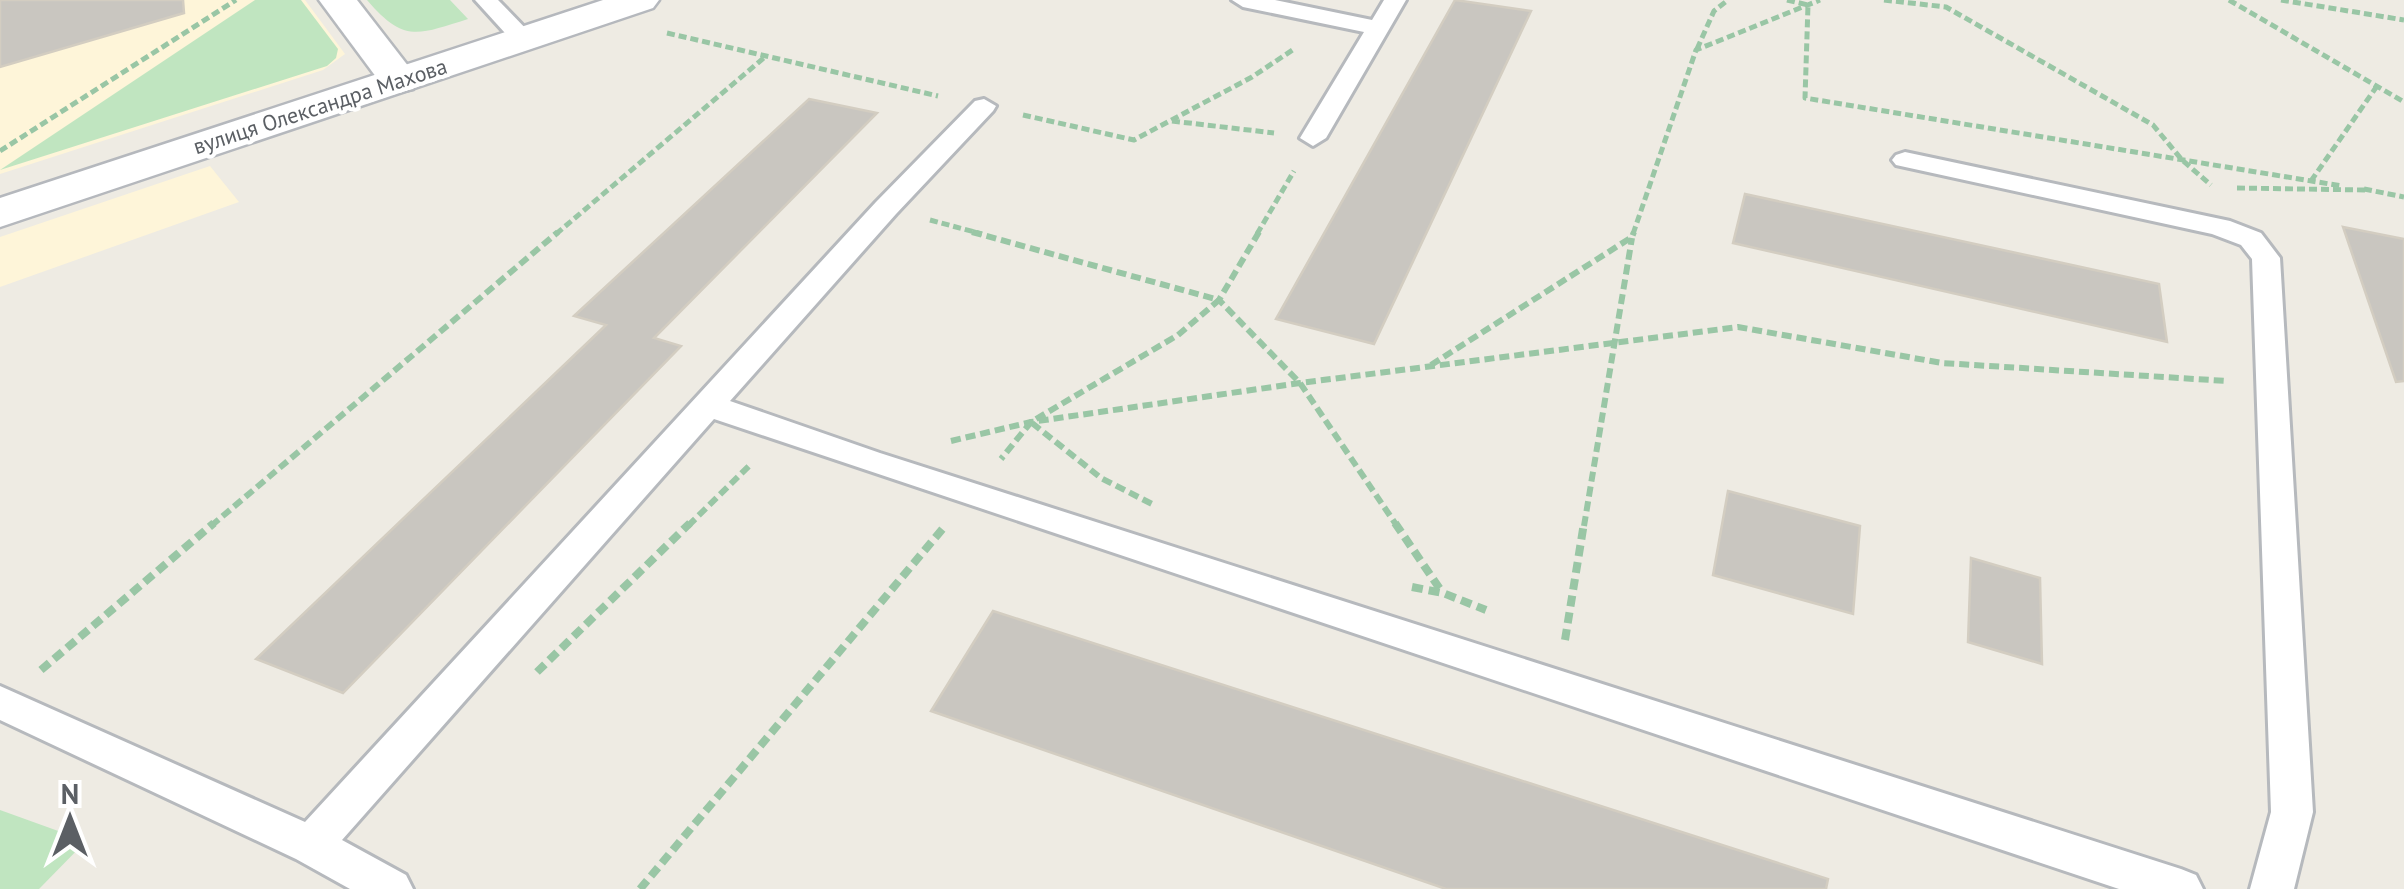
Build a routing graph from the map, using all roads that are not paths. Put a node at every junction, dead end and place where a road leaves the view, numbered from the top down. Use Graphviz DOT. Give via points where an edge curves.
graph roads {
  1 [pos="338,0"];
  2 [pos="486,0"];
  3 [pos="1242,0"];
  4 [pos="1395,0"];
  5 [pos="652,16"];
  6 [pos="1376,28"];
  7 [pos="523,39"];
  8 [pos="399,80"];
  9 [pos="984,106"];
  10 [pos="1313,138"];
  11 [pos="1906,160"];
  12 [pos="0,213"];
  13 [pos="711,406"];
  14 [pos="1,702"];
  15 [pos="312,845"];
  16 [pos="391,889"];
  17 [pos="2181,889"];
  18 [pos="2272,889"];
  1 -- 8 [label="street"];
  2 -- 7 [label="lane"];
  3 -- 6 [label="lane"];
  4 -- 6 [label="lane"];
  5 -- 7 [label="street, вулиця Олександра Махова"];
  6 -- 10 [label="lane"];
  7 -- 8 [label="street, вулиця Олександра Махова"];
  8 -- 12 [label="street, вулиця Олександра Махова"];
  9 -- 13 [label="lane"];
  11 -- 18 [label="lane" via="2220,227 2252,239 2266,258 2292,812"];
  13 -- 15 [label="lane"];
  13 -- 17 [label="lane"];
  14 -- 15 [label="lane"];
  15 -- 16 [label="lane"];
}
